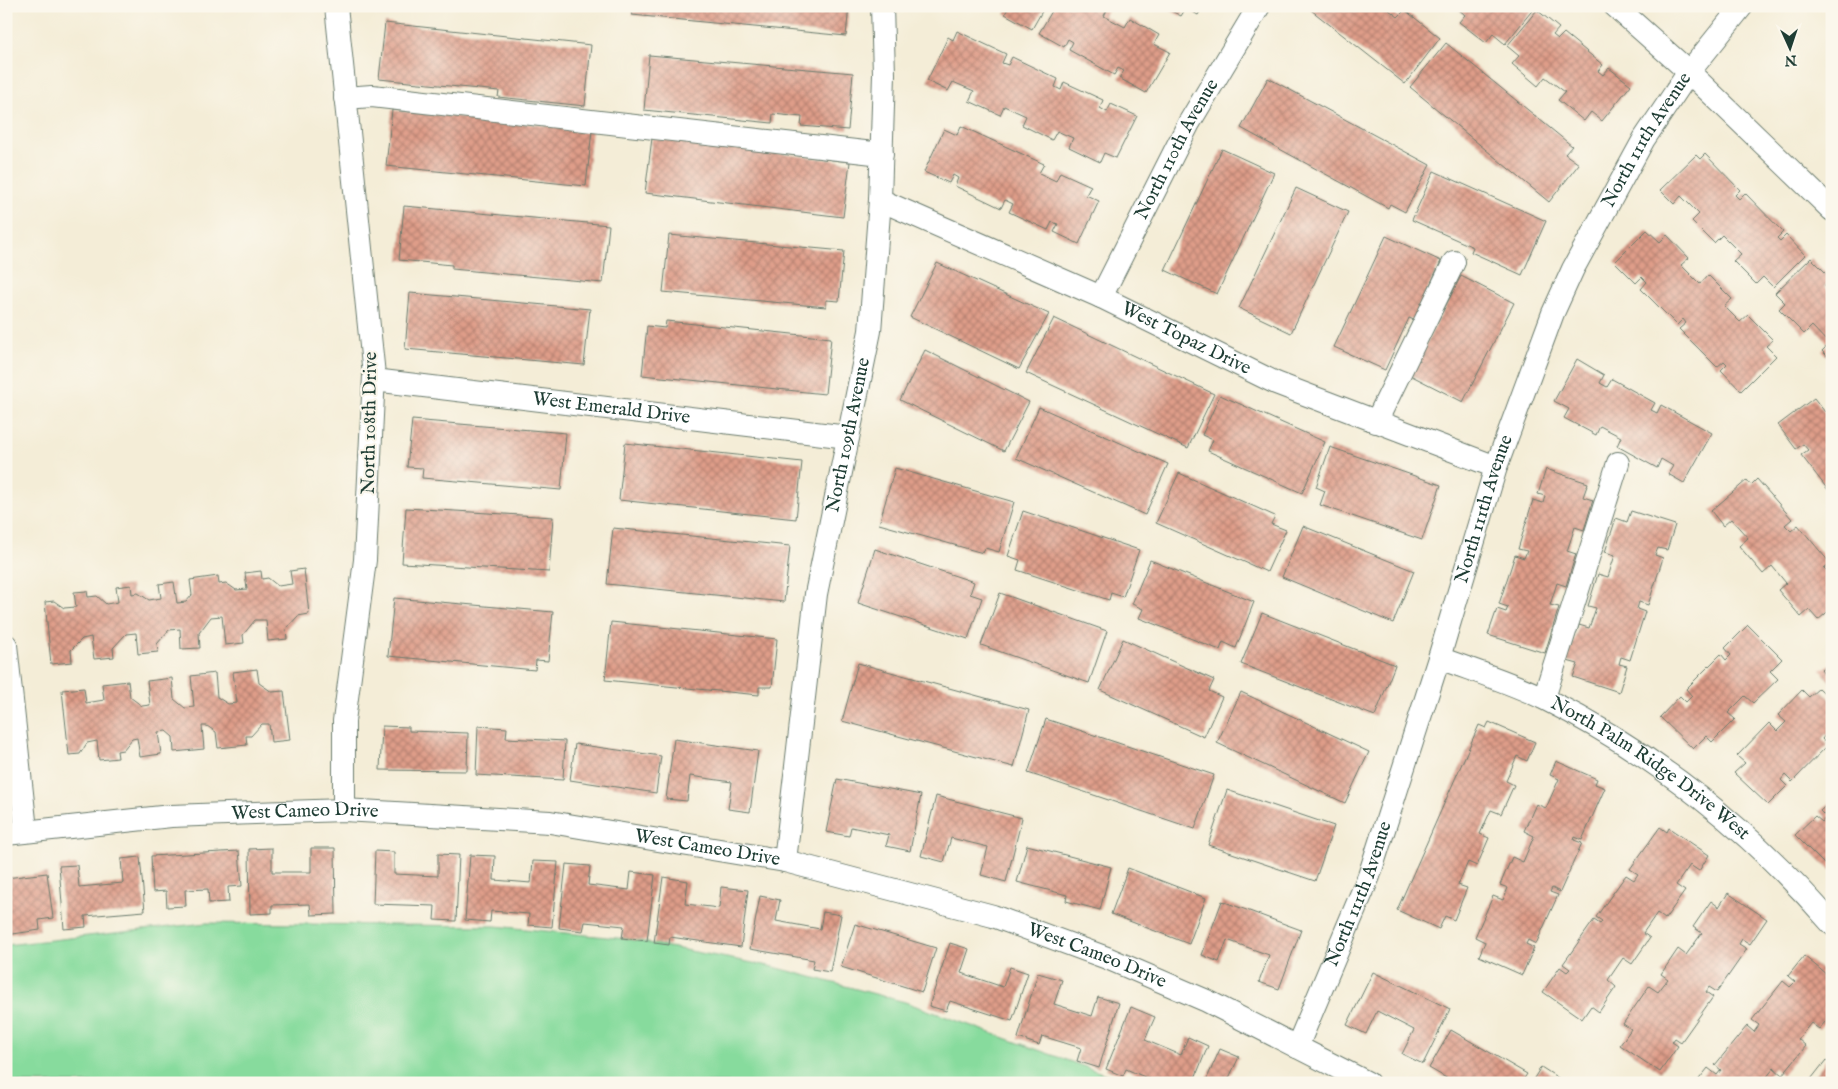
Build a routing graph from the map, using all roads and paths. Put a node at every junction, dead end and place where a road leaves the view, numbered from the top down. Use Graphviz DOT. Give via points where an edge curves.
graph roads {
  1 [pos="336,6"];
  2 [pos="882,6"];
  3 [pos="1259,6"];
  4 [pos="1615,6"];
  5 [pos="1742,6"];
  6 [pos="1689,72"];
  7 [pos="345,98"];
  8 [pos="882,154"];
  9 [pos="880,200"];
  10 [pos="1832,210"];
  11 [pos="1454,262"];
  12 [pos="1101,297"];
  13 [pos="374,380"];
  14 [pos="1376,422"];
  15 [pos="848,437"];
  16 [pos="1618,463"];
  17 [pos="1496,466"];
  18 [pos="6,645"];
  19 [pos="1439,658"];
  20 [pos="1544,698"];
  21 [pos="344,810"];
  22 [pos="16,832"];
  23 [pos="785,861"];
  24 [pos="1829,915"];
  25 [pos="1297,1047"];
  26 [pos="1368,1083"];
  1 -- 7 [label="street, North 108th Drive"];
  2 -- 8 [label="street, North 109th Avenue"];
  3 -- 12 [label="street, North 110th Avenue" via="1189,123"];
  4 -- 6 [label="street"];
  5 -- 6 [label="street, North 111th Avenue"];
  6 -- 10 [label="street"];
  6 -- 17 [label="street, North 111th Avenue" via="1644,139 1573,269 1553,313"];
  7 -- 8 [label="street" via="382,97"];
  7 -- 13 [label="street, North 108th Drive"];
  8 -- 9 [label="street, North 109th Avenue"];
  9 -- 12 [label="street, West Topaz Drive"];
  9 -- 15 [label="street, North 109th Avenue" via="870,331"];
  11 -- 14 [label="street"];
  12 -- 14 [label="street, West Topaz Drive" via="1276,383"];
  13 -- 15 [label="street, West Emerald Drive"];
  13 -- 21 [label="street, North 108th Drive" via="365,560 344,721"];
  14 -- 17 [label="street, West Topaz Drive"];
  15 -- 23 [label="street, North 109th Avenue" via="816,594"];
  16 -- 20 [label="street"];
  17 -- 19 [label="street, North 111th Avenue"];
  18 -- 22 [label="street"];
  19 -- 20 [label="street, North Palm Ridge Drive West"];
  19 -- 25 [label="street, North 111th Avenue" via="1369,876"];
  20 -- 24 [label="street, North Palm Ridge Drive West" via="1648,758 1703,801"];
  21 -- 22 [label="street, West Cameo Drive" via="171,816"];
  21 -- 23 [label="street, West Cameo Drive" via="550,822"];
  23 -- 25 [label="street, West Cameo Drive" via="993,916 1107,958 1207,1002"];
  25 -- 26 [label="street, West Cameo Drive"];
}
